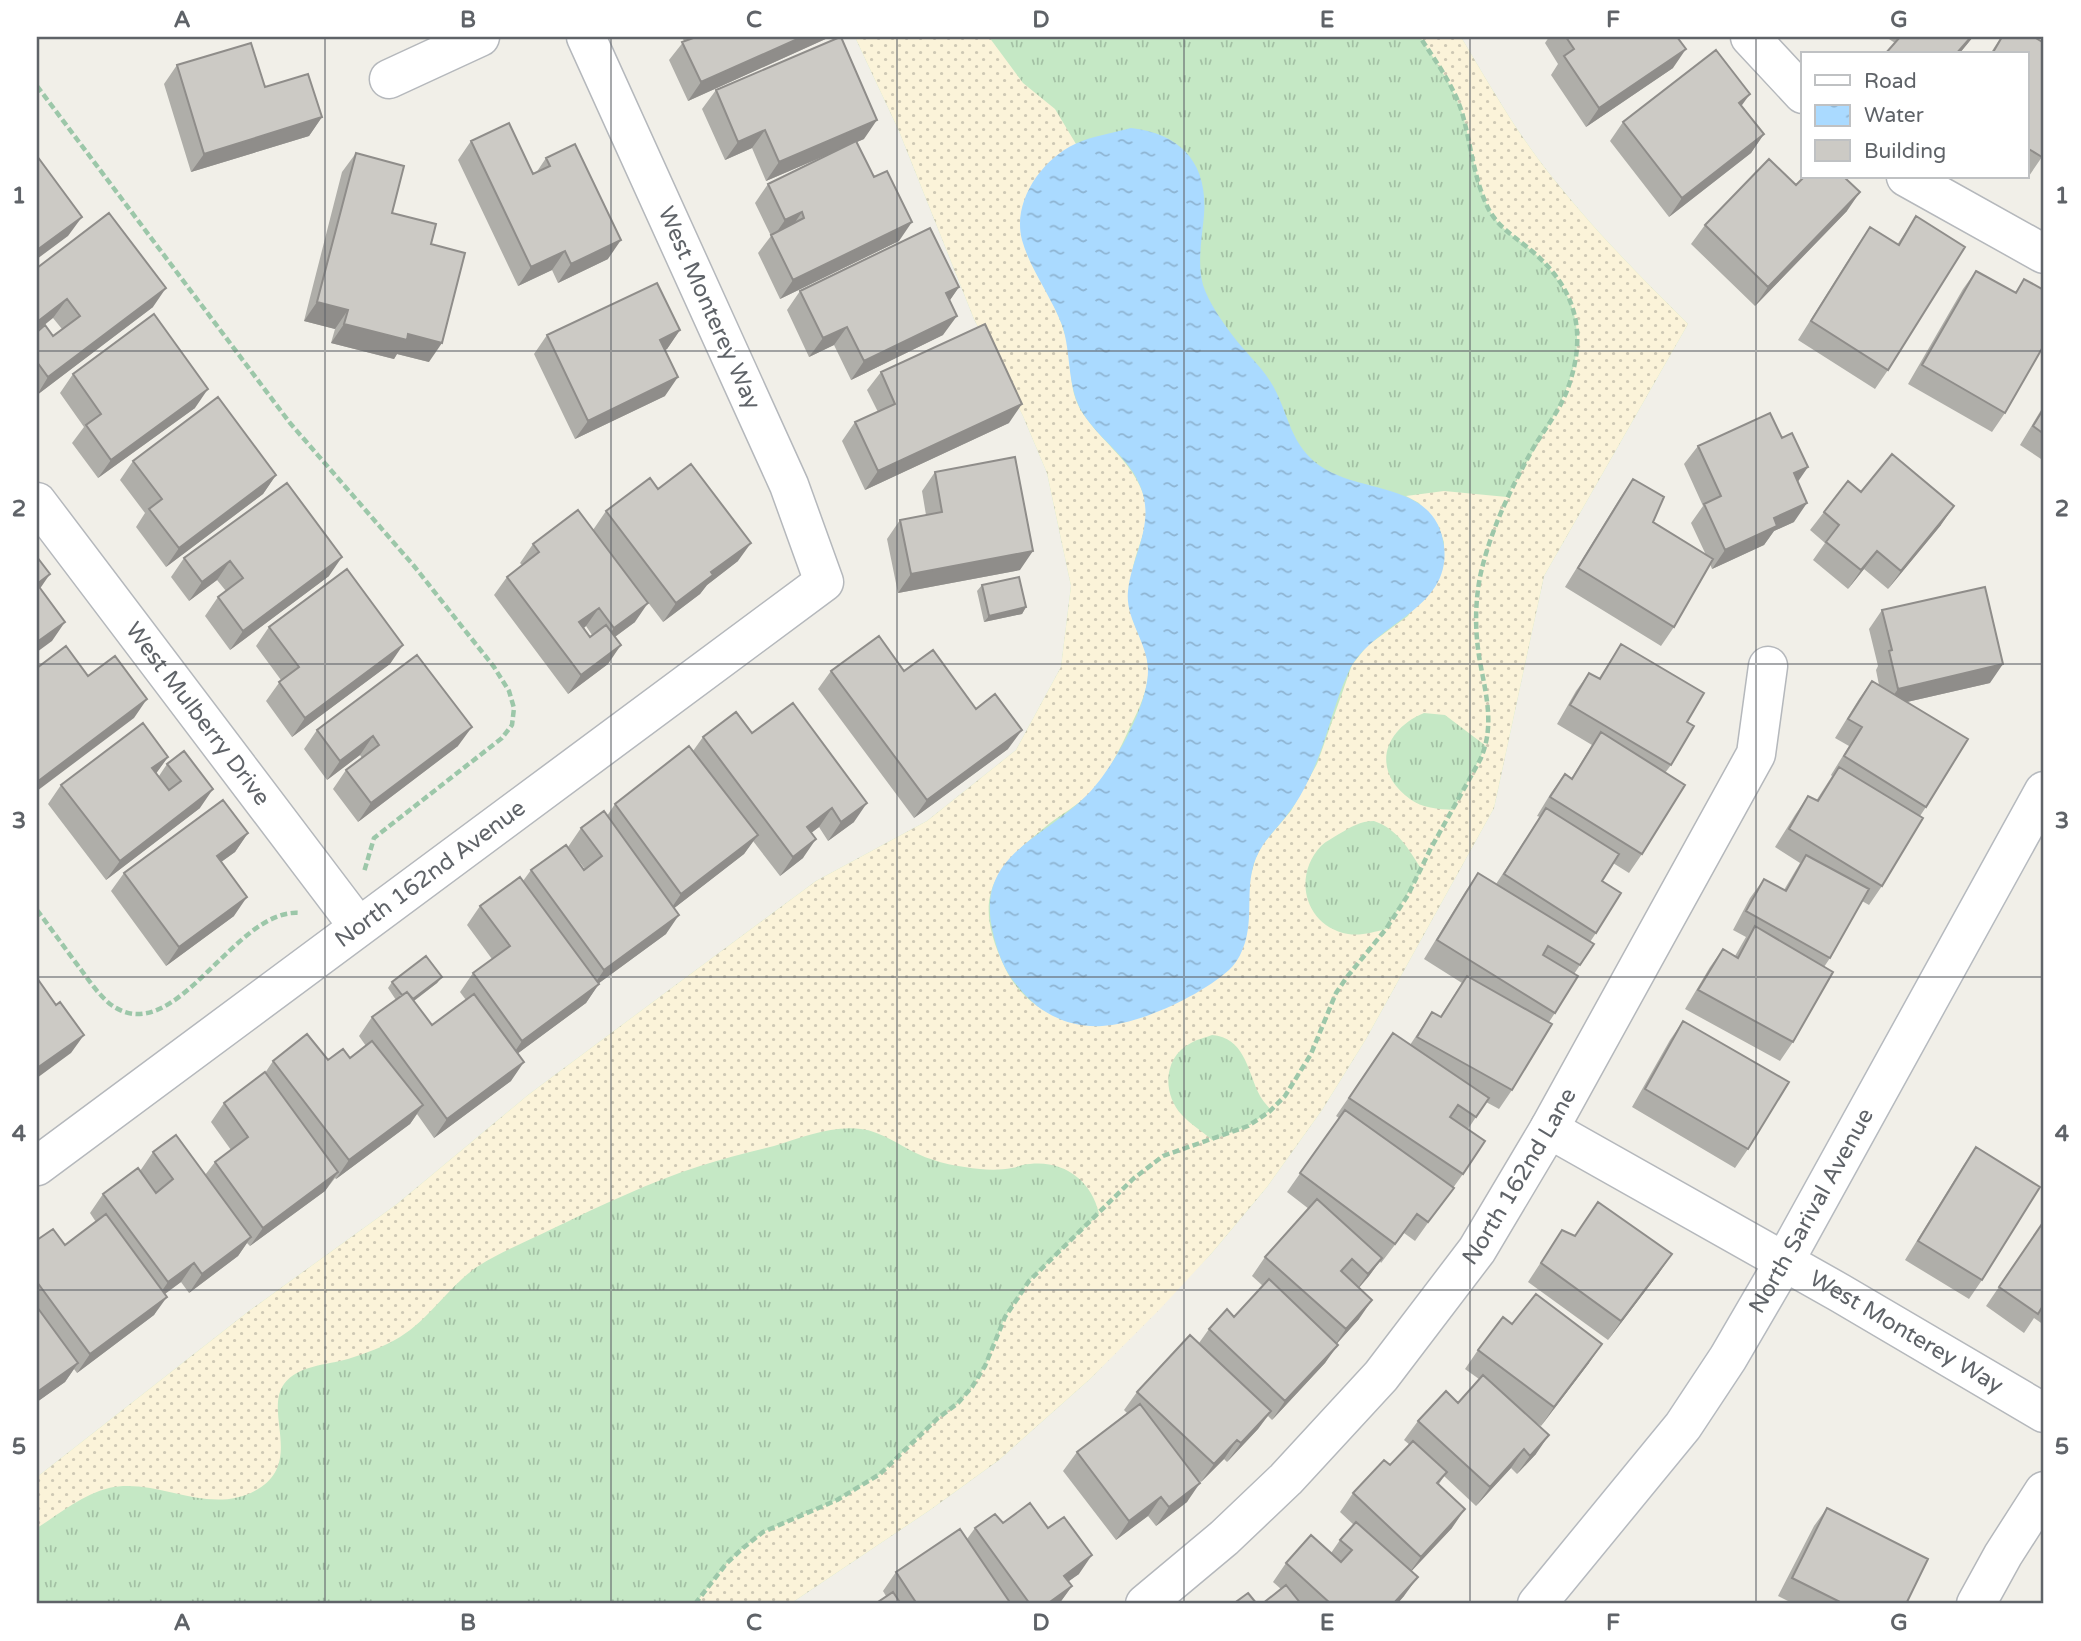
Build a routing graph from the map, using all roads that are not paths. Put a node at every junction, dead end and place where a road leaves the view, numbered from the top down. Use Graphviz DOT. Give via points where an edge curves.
graph roads {
  1 [pos="480,37"];
  2 [pos="586,37"];
  3 [pos="1750,37"];
  4 [pos="388,79"];
  5 [pos="1801,92"];
  6 [pos="1908,178"];
  7 [pos="2044,254"];
  8 [pos="37,502"];
  9 [pos="824,582"];
  10 [pos="1768,666"];
  11 [pos="2044,791"];
  12 [pos="358,926"];
  13 [pos="1549,1129"];
  14 [pos="37,1166"];
  15 [pos="1784,1262"];
  16 [pos="2044,1413"];
  17 [pos="2044,1491"];
  18 [pos="1145,1604"];
  19 [pos="1537,1604"];
  20 [pos="1976,1604"];
  1 -- 4 [label="street"];
  2 -- 9 [label="street, West Monterey Way" via="789,485"];
  3 -- 5 [label="street"];
  6 -- 7 [label="street"];
  8 -- 12 [label="street, West Mulberry Drive"];
  9 -- 12 [label="street, North 162nd Avenue"];
  10 -- 13 [label="street, North 162nd Lane" via="1756,754"];
  11 -- 15 [label="street, North Sarival Avenue"];
  12 -- 14 [label="street, North 162nd Avenue"];
  13 -- 15 [label="street, West Monterey Way"];
  13 -- 18 [label="street, North 162nd Lane" via="1477,1250 1381,1376 1286,1479"];
  15 -- 16 [label="street, West Monterey Way"];
  15 -- 19 [label="street, North Sarival Avenue" via="1683,1426"];
  17 -- 20 [label="street"];
}
